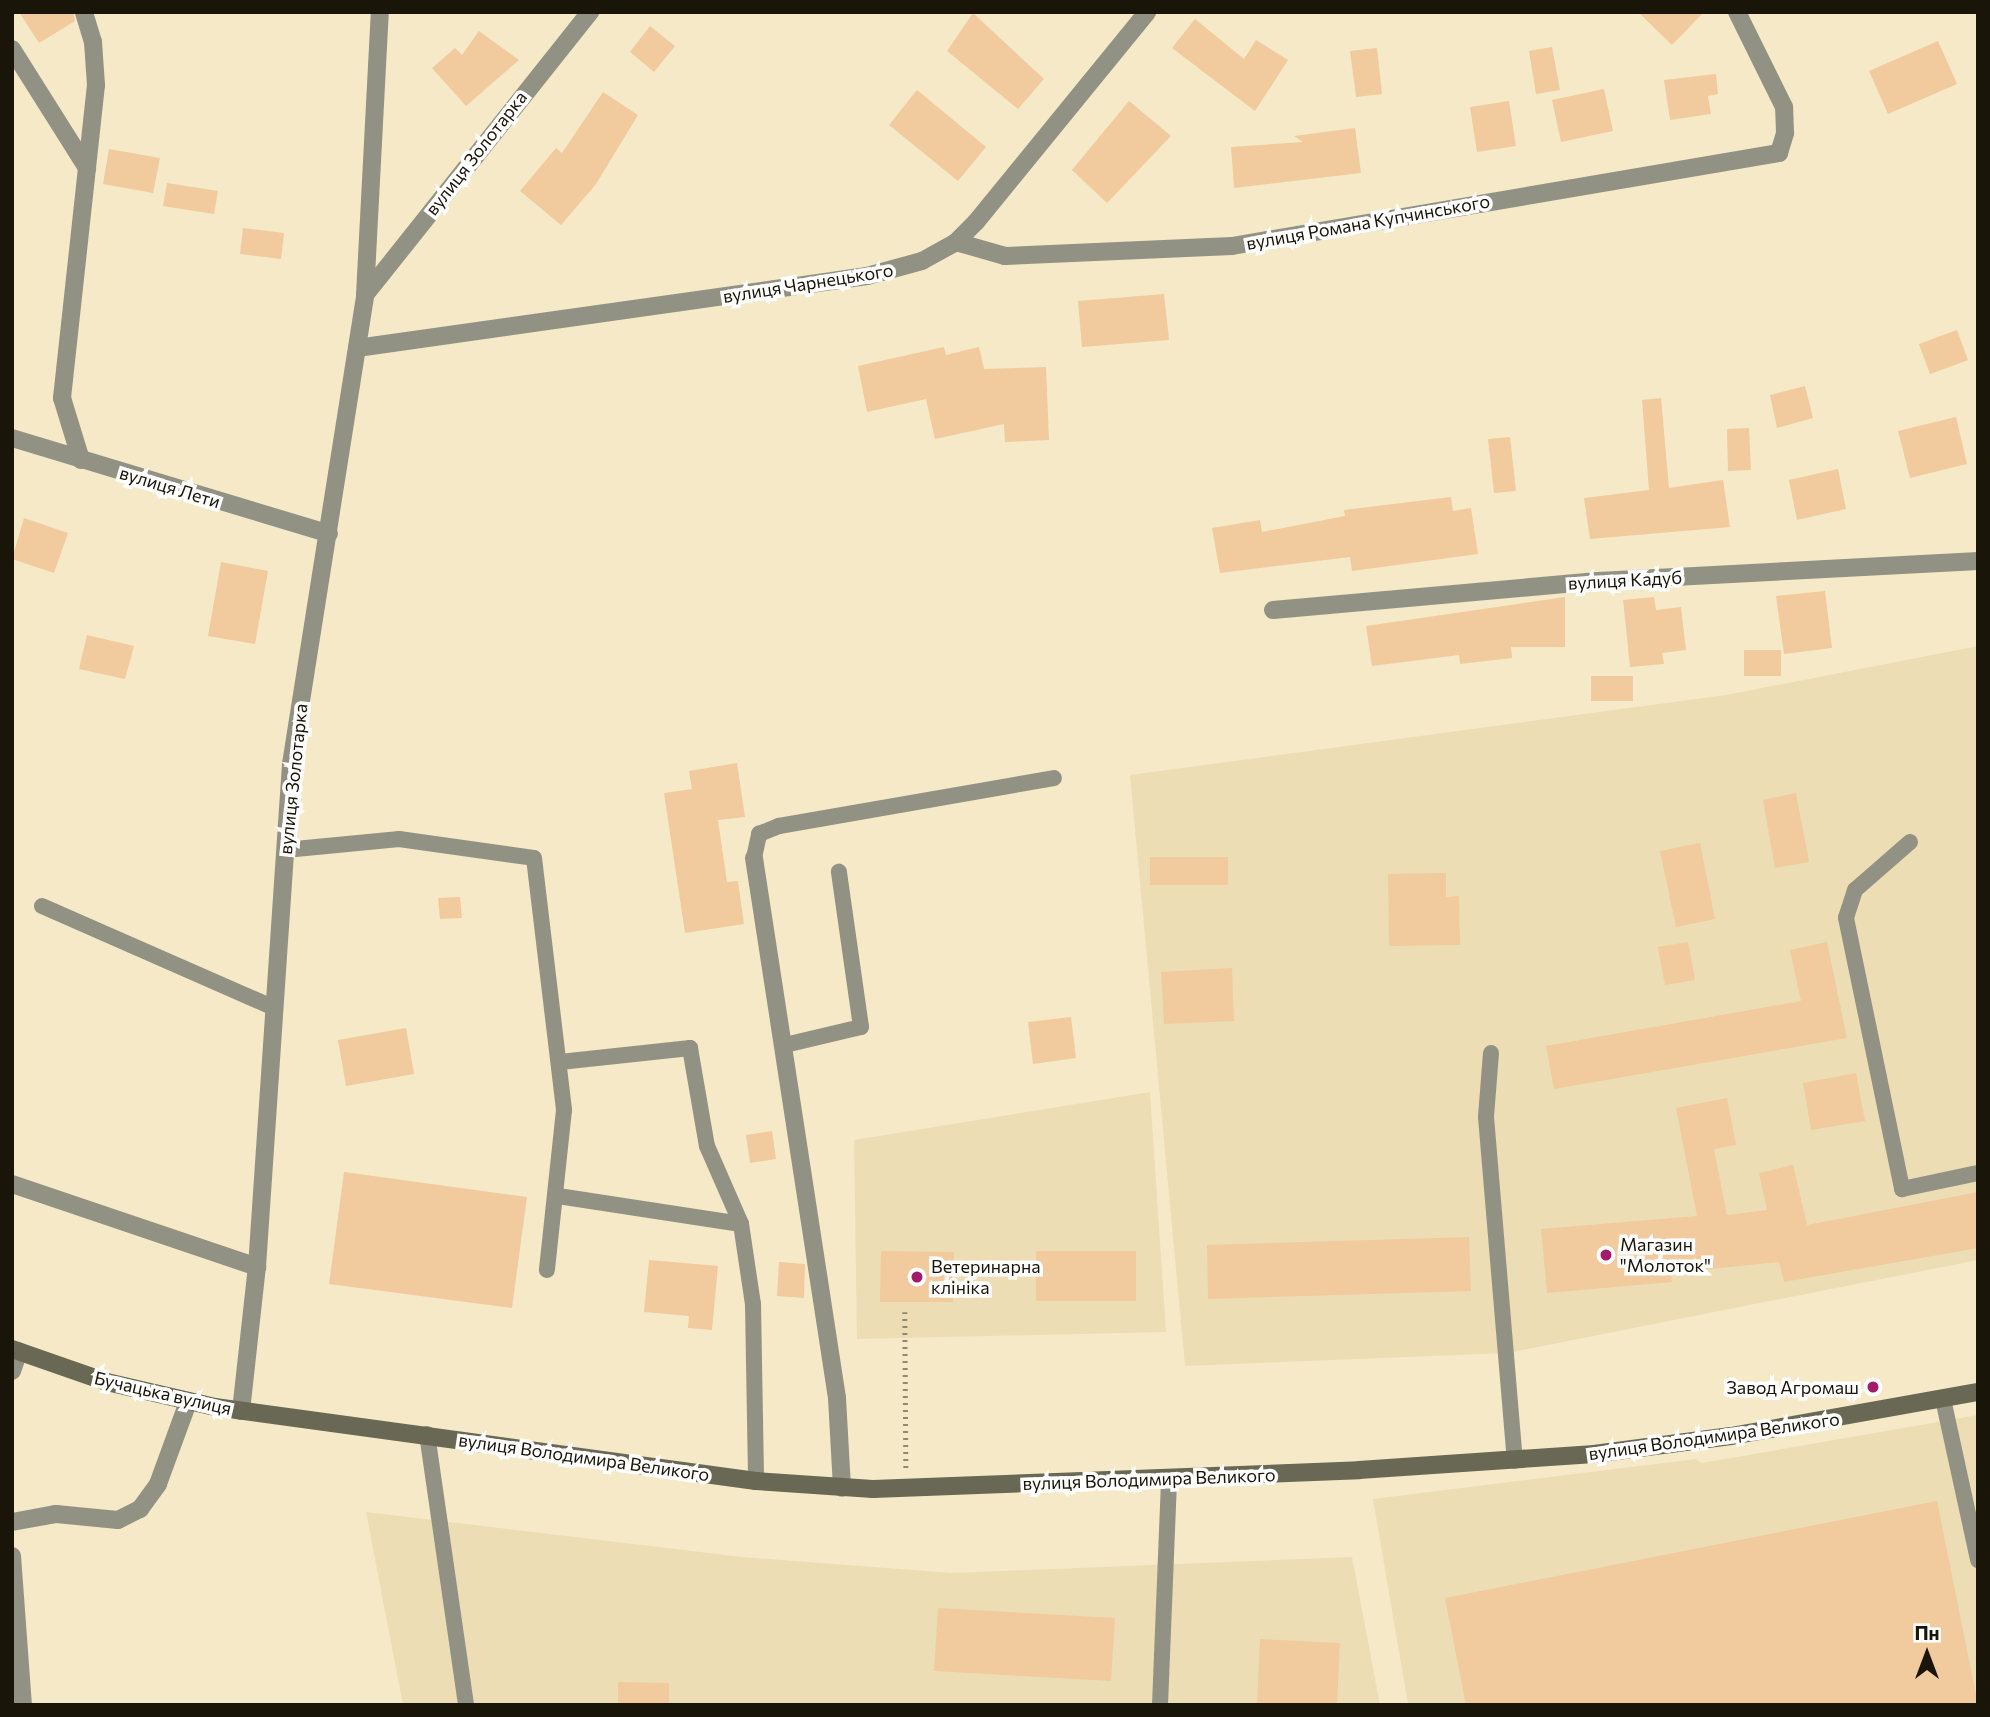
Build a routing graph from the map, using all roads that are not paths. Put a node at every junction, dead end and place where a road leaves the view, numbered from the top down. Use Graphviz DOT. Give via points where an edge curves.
graph roads {
  1 [pos="84,12"];
  2 [pos="380,12"];
  3 [pos="590,12"];
  4 [pos="1147,12"];
  5 [pos="1737,12"];
  6 [pos="12,49"];
  7 [pos="88,168"];
  8 [pos="956,242"];
  9 [pos="365,295"];
  10 [pos="358,348"];
  11 [pos="12,439"];
  12 [pos="81,460"];
  13 [pos="329,534"];
  14 [pos="1978,561"];
  15 [pos="1273,610"];
  16 [pos="1054,778"];
  17 [pos="1910,842"];
  18 [pos="285,850"];
  19 [pos="754,858"];
  20 [pos="839,872"];
  21 [pos="42,906"];
  22 [pos="274,1008"];
  23 [pos="785,1045"];
  24 [pos="1490,1053"];
  25 [pos="560,1062"];
  26 [pos="1978,1173"];
  27 [pos="12,1184"];
  28 [pos="558,1196"];
  29 [pos="741,1224"];
  30 [pos="257,1267"];
  31 [pos="547,1270"];
  32 [pos="16,1350"];
  33 [pos="12,1371"];
  34 [pos="1978,1392"];
  35 [pos="1943,1399"];
  36 [pos="187,1402"];
  37 [pos="242,1411"];
  38 [pos="318,1421"];
  39 [pos="427,1434"];
  40 [pos="1515,1461"];
  41 [pos="1169,1478"];
  42 [pos="756,1481"];
  43 [pos="842,1488"];
  44 [pos="12,1522"];
  45 [pos="12,1556"];
  46 [pos="1978,1560"];
  47 [pos="23,1705"];
  48 [pos="466,1705"];
  49 [pos="1160,1705"];
  1 -- 7 [label="street" via="96,69"];
  2 -- 9 [label="street, вулиця Золотарка"];
  3 -- 9 [label="street, вулиця Золотарка"];
  4 -- 8 [label="street, вулиця Чарнецького"];
  5 -- 8 [label="street, вулиця Романа Купчинського" via="1784,107 1786,133 1779,153 1232,246 1005,256"];
  6 -- 7 [label="street"];
  7 -- 12 [label="street" via="62,391"];
  8 -- 10 [label="street, вулиця Чарнецького" via="922,261 876,275"];
  9 -- 10 [label="street, вулиця Золотарка"];
  10 -- 13 [label="street, вулиця Золотарка"];
  11 -- 12 [label="street, вулиця Лети"];
  12 -- 13 [label="street, вулиця Лети"];
  13 -- 18 [label="street, вулиця Золотарка" via="291,764"];
  14 -- 15 [label="street, вулиця Кадуб" via="1598,581"];
  16 -- 19 [label="lane" via="779,825 759,834"];
  17 -- 26 [label="lane" via="1855,890 1846,918 1902,1189"];
  18 -- 22 [label="street, вулиця Золотарка"];
  18 -- 25 [label="lane" via="399,839 534,858"];
  19 -- 23 [label="street"];
  20 -- 23 [label="lane" via="861,1027"];
  21 -- 22 [label="lane"];
  22 -- 30 [label="street, вулиця Золотарка"];
  23 -- 43 [label="street" via="837,1398"];
  24 -- 40 [label="lane" via="1487,1126"];
  25 -- 28 [label="lane" via="564,1130"];
  25 -- 29 [label="lane" via="690,1048 707,1146"];
  27 -- 30 [label="street"];
  28 -- 29 [label="lane"];
  28 -- 31 [label="lane"];
  29 -- 42 [label="lane" via="753,1304"];
  30 -- 37 [label="street, вулиця Золотарка"];
  32 -- 33 [label="street"];
  32 -- 36 [label="main road, Бучацька вулиця" via="107,1382"];
  34 -- 35 [label="main road, вулиця Володимира Великого"];
  35 -- 40 [label="main road, вулиця Володимира Великого" via="1690,1443"];
  35 -- 46 [label="lane"];
  36 -- 37 [label="main road, Бучацька вулиця"];
  36 -- 44 [label="street" via="158,1484 131,1515 109,1521 44,1514"];
  37 -- 38 [label="main road, Бучацька вулиця"];
  38 -- 39 [label="main road, вулиця Володимира Великого"];
  39 -- 42 [label="main road, вулиця Володимира Великого"];
  39 -- 48 [label="lane"];
  40 -- 41 [label="main road, вулиця Володимира Великого"];
  41 -- 43 [label="main road, вулиця Володимира Великого"];
  41 -- 49 [label="lane"];
  42 -- 43 [label="main road, вулиця Володимира Великого"];
  45 -- 47 [label="street"];
}
